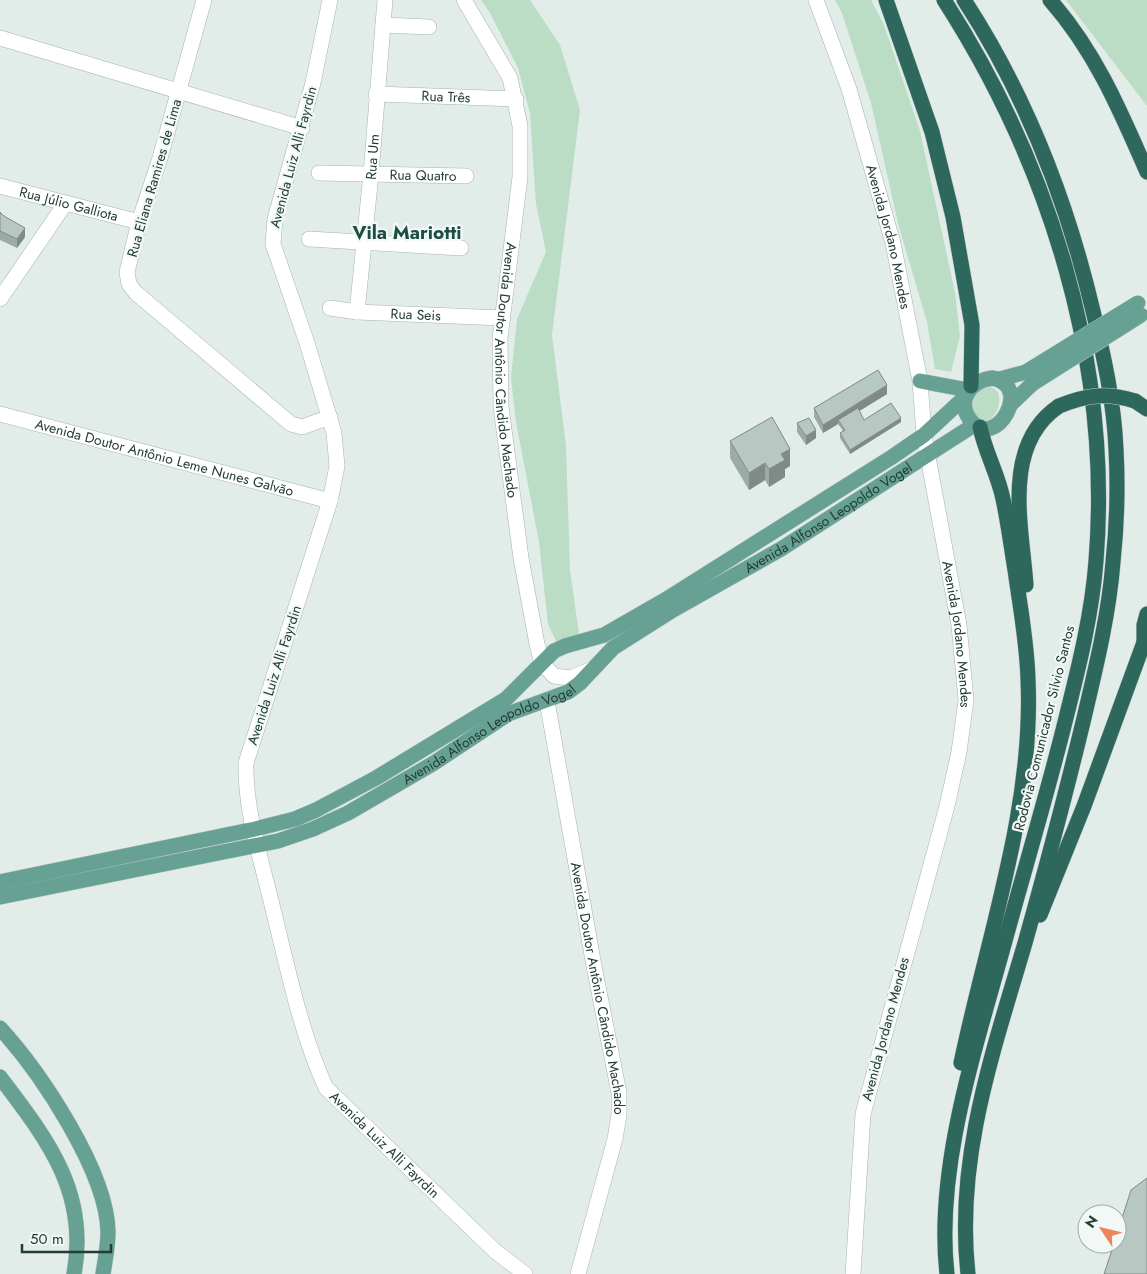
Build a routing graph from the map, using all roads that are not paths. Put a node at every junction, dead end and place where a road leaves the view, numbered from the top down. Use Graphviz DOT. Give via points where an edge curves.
graph roads {
  1 [pos="204,0"];
  2 [pos="330,0"];
  3 [pos="385,0"];
  4 [pos="464,0"];
  5 [pos="816,0"];
  6 [pos="886,0"];
  7 [pos="944,0"];
  8 [pos="964,0"];
  9 [pos="1050,0"];
  10 [pos="383,25"];
  11 [pos="429,27"];
  12 [pos="0,38"];
  13 [pos="179,90"];
  14 [pos="376,94"];
  15 [pos="516,99"];
  16 [pos="302,128"];
  17 [pos="1147,172"];
  18 [pos="320,173"];
  19 [pos="372,174"];
  20 [pos="466,176"];
  21 [pos="0,186"];
  22 [pos="65,204"];
  23 [pos="139,222"];
  24 [pos="309,238"];
  25 [pos="364,241"];
  26 [pos="461,248"];
  27 [pos="0,299"];
  28 [pos="1143,307"];
  29 [pos="330,308"];
  30 [pos="357,312"];
  31 [pos="502,318"];
  32 [pos="1029,378"];
  33 [pos="1000,379"];
  34 [pos="920,381"];
  35 [pos="968,391"];
  36 [pos="1010,405"];
  37 [pos="1141,405"];
  38 [pos="0,414"];
  39 [pos="330,417"];
  40 [pos="977,426"];
  41 [pos="924,435"];
  42 [pos="927,454"];
  43 [pos="330,501"];
  44 [pos="1147,614"];
  45 [pos="1025,637"];
  46 [pos="1145,638"];
  47 [pos="542,663"];
  48 [pos="592,669"];
  49 [pos="547,701"];
  50 [pos="255,829"];
  51 [pos="257,845"];
  52 [pos="0,882"];
  53 [pos="0,897"];
  54 [pos="1024,945"];
  55 [pos="0,1028"];
  56 [pos="0,1077"];
  57 [pos="946,1189"];
  58 [pos="74,1274"];
  59 [pos="103,1274"];
  60 [pos="525,1274"];
  61 [pos="578,1274"];
  62 [pos="853,1274"];
  63 [pos="947,1274"];
  64 [pos="968,1274"];
  1 -- 13 [label="street, Rua Eliana Ramires de Lima"];
  2 -- 16 [label="street, Avenida Luiz Alli Fayrdin"];
  3 -- 10 [label="street, Rua Um"];
  4 -- 15 [label="street, Avenida Doutor Antônio Cândido Machado" via="504,65"];
  5 -- 34 [label="street, Avenida Jordano Mendes" via="850,89 893,243"];
  6 -- 35 [label="highway" via="932,132 953,217 972,325"];
  7 -- 57 [label="highway, Rodovia Comunicador Silvio Santos" via="990,78 1035,177 1054,230 1090,376 1099,466 1096,563 1082,652 970,1068"];
  8 -- 54 [label="highway" via="1022,102 1070,224 1104,361 1116,447 1117,498 1106,613 1070,776"];
  9 -- 17 [label="highway" via="1084,42 1100,68"];
  10 -- 11 [label="street"];
  10 -- 14 [label="street, Rua Um"];
  12 -- 13 [label="street"];
  13 -- 16 [label="street"];
  13 -- 23 [label="street, Rua Eliana Ramires de Lima"];
  14 -- 15 [label="street, Rua Três"];
  14 -- 19 [label="street, Rua Um"];
  15 -- 31 [label="street, Avenida Doutor Antônio Cândido Machado" via="520,126 520,177"];
  16 -- 39 [label="street, Avenida Luiz Alli Fayrdin" via="275,219 273,244"];
  18 -- 19 [label="street, Rua Quatro"];
  19 -- 20 [label="street, Rua Quatro"];
  19 -- 25 [label="street, Rua Um"];
  21 -- 22 [label="street, Rua Júlio Galliota"];
  22 -- 23 [label="street, Rua Júlio Galliota"];
  22 -- 27 [label="street"];
  23 -- 39 [label="street, Rua Eliana Ramires de Lima" via="127,272 129,284 136,294 291,424 302,427"];
  24 -- 25 [label="street"];
  25 -- 26 [label="street"];
  25 -- 30 [label="street, Rua Um"];
  28 -- 32 [label="main road, bridge"];
  29 -- 30 [label="street, Rua Seis"];
  30 -- 31 [label="street, Rua Seis"];
  31 -- 47 [label="street, Avenida Doutor Antônio Cândido Machado" via="501,407 521,558"];
  32 -- 33 [label="main road"];
  32 -- 36 [label="main road"];
  33 -- 35 [label="main road" via="984,379"];
  33 -- 36 [label="main road" via="1009,391"];
  34 -- 35 [label="main road"];
  34 -- 41 [label="street, Avenida Jordano Mendes"];
  35 -- 40 [label="main road" via="966,412"];
  35 -- 41 [label="main road, Avenida Alfonso Leopoldo Vogel"];
  36 -- 40 [label="main road" via="1000,424 990,428"];
  37 -- 45 [label="highway, bridge" via="1118,396 1100,394 1078,398 1048,413 1037,427 1022,457 1019,481 1027,604"];
  38 -- 43 [label="street, Avenida Doutor Antônio Leme Nunes Galvão"];
  39 -- 43 [label="street, Avenida Luiz Alli Fayrdin" via="337,466"];
  40 -- 42 [label="main road, Avenida Alfonso Leopoldo Vogel"];
  40 -- 45 [label="highway" via="1003,498"];
  41 -- 42 [label="street, Avenida Jordano Mendes"];
  41 -- 47 [label="main road, Avenida Alfonso Leopoldo Vogel" via="665,600 604,635 559,648"];
  42 -- 48 [label="main road, Avenida Alfonso Leopoldo Vogel" via="781,549 613,648"];
  42 -- 62 [label="street, Avenida Jordano Mendes" via="959,625 966,700 959,752 946,806 863,1114"];
  43 -- 50 [label="street, Avenida Luiz Alli Fayrdin" via="246,763 246,786"];
  44 -- 46 [label="highway"];
  45 -- 57 [label="highway" via="1028,735 1019,809 961,1061 953,1107"];
  46 -- 54 [label="highway" via="1059,871"];
  47 -- 48 [label="street" via="554,676 565,678"];
  47 -- 50 [label="main road, Avenida Alfonso Leopoldo Vogel" via="506,699 376,778 295,819"];
  48 -- 49 [label="main road, Avenida Alfonso Leopoldo Vogel" via="568,692"];
  49 -- 51 [label="main road, Avenida Alfonso Leopoldo Vogel" via="524,706 508,714 434,763 348,813 278,841"];
  49 -- 61 [label="street, Avenida Doutor Antônio Cândido Machado" via="619,1093 615,1139"];
  50 -- 51 [label="street, Avenida Luiz Alli Fayrdin"];
  50 -- 52 [label="main road, Avenida Alfonso Leopoldo Vogel"];
  51 -- 53 [label="main road, Avenida Alfonso Leopoldo Vogel"];
  51 -- 60 [label="street, Avenida Luiz Alli Fayrdin" via="295,997 326,1088 495,1251"];
  54 -- 64 [label="highway" via="981,1092 969,1158 966,1206"];
  55 -- 59 [label="main road" via="58,1108 89,1161 108,1231"];
  56 -- 58 [label="main road" via="64,1172 73,1199 78,1233"];
  57 -- 63 [label="highway, Rodovia Comunicador Silvio Santos" via="944,1252"];
}
